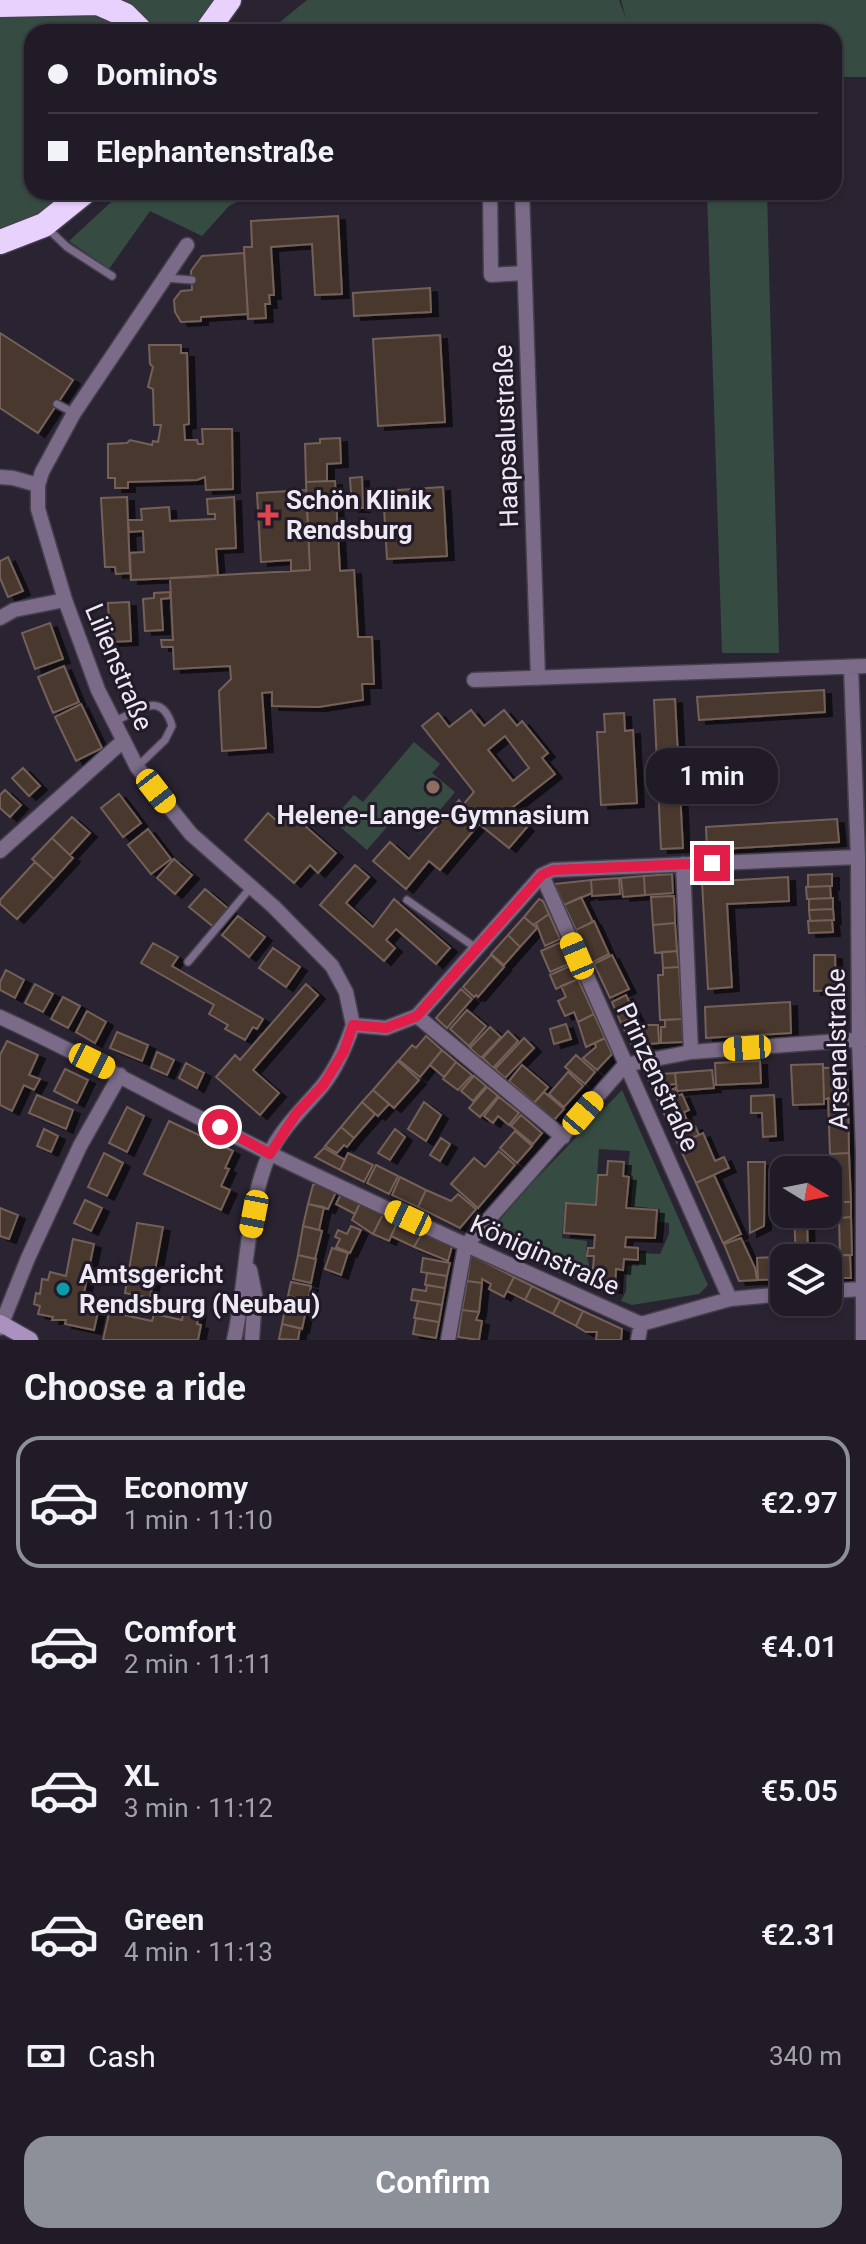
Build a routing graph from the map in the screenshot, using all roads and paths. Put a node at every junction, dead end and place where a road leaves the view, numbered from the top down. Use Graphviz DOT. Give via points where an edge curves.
graph roads {
  1 [pos="229,0"];
  2 [pos="35,1"];
  3 [pos="0,5"];
  4 [pos="134,24"];
  5 [pos="212,24"];
  6 [pos="75,200"];
  7 [pos="490,200"];
  8 [pos="522,200"];
  9 [pos="44,225"];
  10 [pos="0,242"];
  11 [pos="187,245"];
  12 [pos="524,273"];
  13 [pos="112,276"];
  14 [pos="165,278"];
  15 [pos="192,280"];
  16 [pos="57,404"];
  17 [pos="74,413"];
  18 [pos="0,477"];
  19 [pos="38,485"];
  20 [pos="65,600"];
  21 [pos="0,618"];
  22 [pos="858,672"];
  23 [pos="538,678"];
  24 [pos="474,680"];
  25 [pos="112,722"];
  26 [pos="123,741"];
  27 [pos="137,767"];
  28 [pos="0,851"];
  29 [pos="862,857"];
  30 [pos="683,864"];
  31 [pos="542,875"];
  32 [pos="252,886"];
  33 [pos="407,900"];
  34 [pos="478,950"];
  35 [pos="188,962"];
  36 [pos="417,1016"];
  37 [pos="0,1017"];
  38 [pos="353,1025"];
  39 [pos="862,1039"];
  40 [pos="691,1052"];
  41 [pos="625,1065"];
  42 [pos="120,1075"];
  43 [pos="563,1137"];
  44 [pos="270,1154"];
  45 [pos="465,1246"];
  46 [pos="248,1258"];
  47 [pos="862,1289"];
  48 [pos="842,1290"];
  49 [pos="770,1295"];
  50 [pos="730,1299"];
  51 [pos="641,1324"];
  52 [pos="0,1325"];
  53 [pos="30,1340"];
  54 [pos="234,1340"];
  55 [pos="252,1340"];
  56 [pos="448,1340"];
  57 [pos="638,1340"];
  58 [pos="863,1340"];
  1 -- 5 [label="highway"];
  2 -- 3 [label="highway"];
  2 -- 4 [label="highway" via="98,3"];
  6 -- 9 [label="highway"];
  7 -- 12 [label="street" via="491,275"];
  8 -- 12 [label="street, Haapsalustraße"];
  9 -- 10 [label="highway"];
  9 -- 13 [label="lane"];
  11 -- 14 [label="street, Lilienstraße"];
  12 -- 23 [label="street, Haapsalustraße"];
  14 -- 15 [label="lane"];
  14 -- 17 [label="street, Lilienstraße"];
  16 -- 17 [label="lane"];
  17 -- 19 [label="street, Lilienstraße"];
  18 -- 19 [label="street"];
  19 -- 20 [label="street, Lilienstraße" via="43,533"];
  20 -- 21 [label="street"];
  20 -- 25 [label="street, Lilienstraße"];
  22 -- 23 [label="street, Arsenalstraße"];
  22 -- 29 [label="street, Arsenalstraße"];
  23 -- 24 [label="street, Arsenalstraße"];
  25 -- 26 [label="street, Lilienstraße"];
  25 -- 27 [label="lane" via="145,705 168,713 172,726 165,740"];
  26 -- 27 [label="street, Lilienstraße"];
  26 -- 28 [label="street"];
  27 -- 32 [label="street, Lilienstraße" via="191,834"];
  29 -- 30 [label="street"];
  29 -- 39 [label="street, Arsenalstraße"];
  30 -- 31 [label="street" via="553,870"];
  30 -- 40 [label="street"];
  31 -- 34 [label="street"];
  31 -- 41 [label="street, Prinzenstraße"];
  32 -- 35 [label="lane"];
  32 -- 38 [label="street, Lilienstraße" via="332,966 346,992"];
  33 -- 34 [label="lane"];
  34 -- 36 [label="street"];
  36 -- 38 [label="street" via="386,1028"];
  36 -- 43 [label="street"];
  37 -- 42 [label="street, Königinstraße"];
  38 -- 44 [label="street" via="324,1084"];
  39 -- 40 [label="street"];
  39 -- 47 [label="street, Arsenalstraße"];
  40 -- 41 [label="street"];
  41 -- 43 [label="street"];
  41 -- 50 [label="street, Prinzenstraße"];
  42 -- 44 [label="street, Königinstraße"];
  42 -- 52 [label="street" via="80,1146"];
  43 -- 45 [label="street"];
  44 -- 45 [label="street, Königinstraße"];
  44 -- 46 [label="street"];
  45 -- 51 [label="street, Königinstraße"];
  45 -- 56 [label="street"];
  46 -- 54 [label="street"];
  46 -- 55 [label="street" via="255,1295"];
  47 -- 48 [label="street"];
  47 -- 58 [label="street, Arsenalstraße"];
  49 -- 50 [label="street"];
  50 -- 51 [label="street"];
  51 -- 57 [label="street"];
  52 -- 53 [label="main road"];
}
